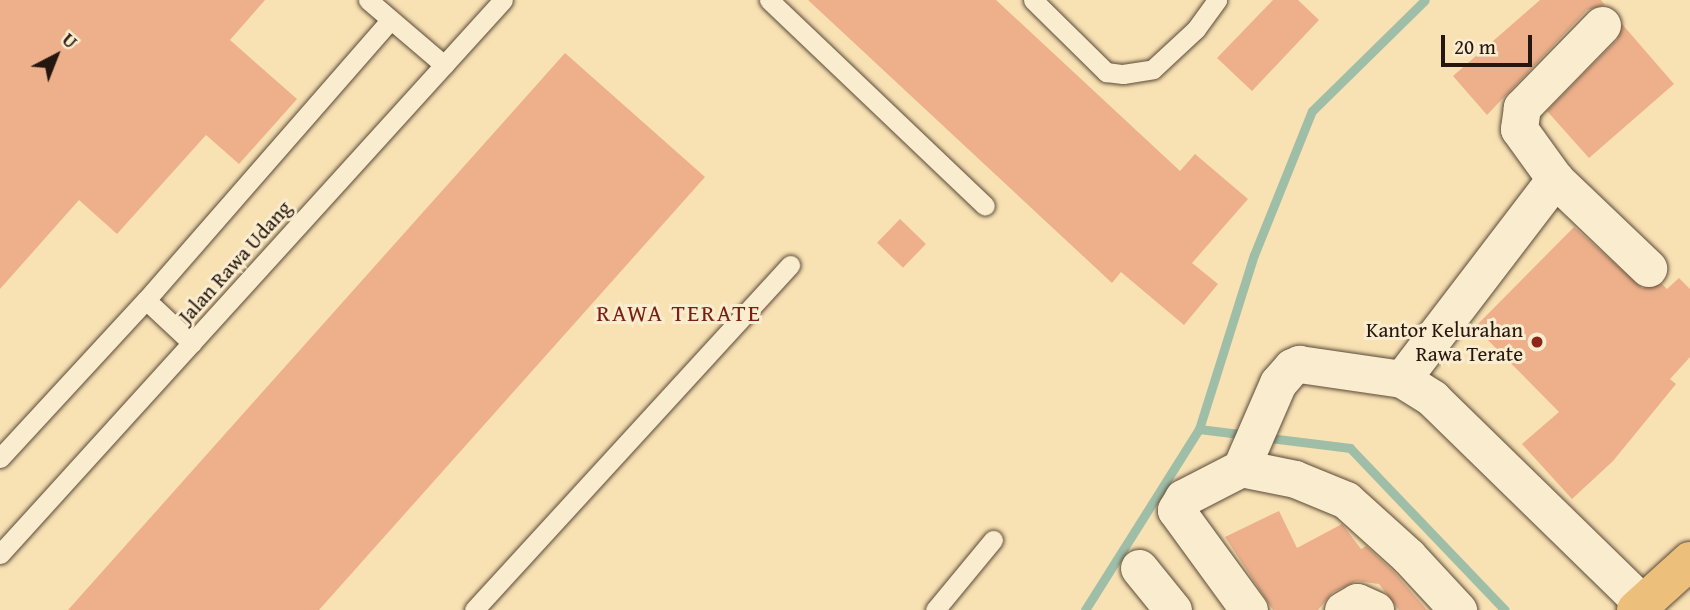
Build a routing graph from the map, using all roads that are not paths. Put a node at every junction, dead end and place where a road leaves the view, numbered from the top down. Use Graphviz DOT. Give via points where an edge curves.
graph roads {
  1 [pos="368,0"];
  2 [pos="503,0"];
  3 [pos="769,0"];
  4 [pos="1033,0"];
  5 [pos="1217,0"];
  6 [pos="390,20"];
  7 [pos="1602,25"];
  8 [pos="444,65"];
  9 [pos="1555,179"];
  10 [pos="985,206"];
  11 [pos="790,265"];
  12 [pos="1648,268"];
  13 [pos="146,300"];
  14 [pos="192,342"];
  15 [pos="1402,379"];
  16 [pos="0,458"];
  17 [pos="1244,460"];
  18 [pos="993,540"];
  19 [pos="0,554"];
  20 [pos="1139,568"];
  21 [pos="1686,576"];
  22 [pos="1639,607"];
  23 [pos="474,610"];
  24 [pos="935,610"];
  25 [pos="1173,610"];
  26 [pos="1249,610"];
  27 [pos="1343,610"];
  28 [pos="1375,610"];
  29 [pos="1458,610"];
  1 -- 6 [label="lane"];
  2 -- 8 [label="lane, Jalan Rawa Udang"];
  3 -- 10 [label="lane"];
  4 -- 5 [label="lane" via="1106,72 1124,74 1153,69 1196,29"];
  6 -- 8 [label="lane"];
  6 -- 13 [label="lane"];
  7 -- 9 [label="street" via="1522,107 1519,129"];
  8 -- 14 [label="lane, Jalan Rawa Udang"];
  9 -- 12 [label="street"];
  9 -- 15 [label="street"];
  11 -- 23 [label="lane"];
  13 -- 14 [label="lane"];
  13 -- 16 [label="lane"];
  14 -- 19 [label="lane, Jalan Rawa Udang"];
  15 -- 17 [label="street" via="1299,364 1283,373"];
  15 -- 22 [label="street" via="1432,398"];
  17 -- 26 [label="street" via="1183,498 1176,510"];
  17 -- 29 [label="street" via="1346,500"];
  18 -- 24 [label="lane"];
  20 -- 25 [label="street"];
  21 -- 22 [label="main road"];
  27 -- 28 [label="street" via="1357,602"];
}
